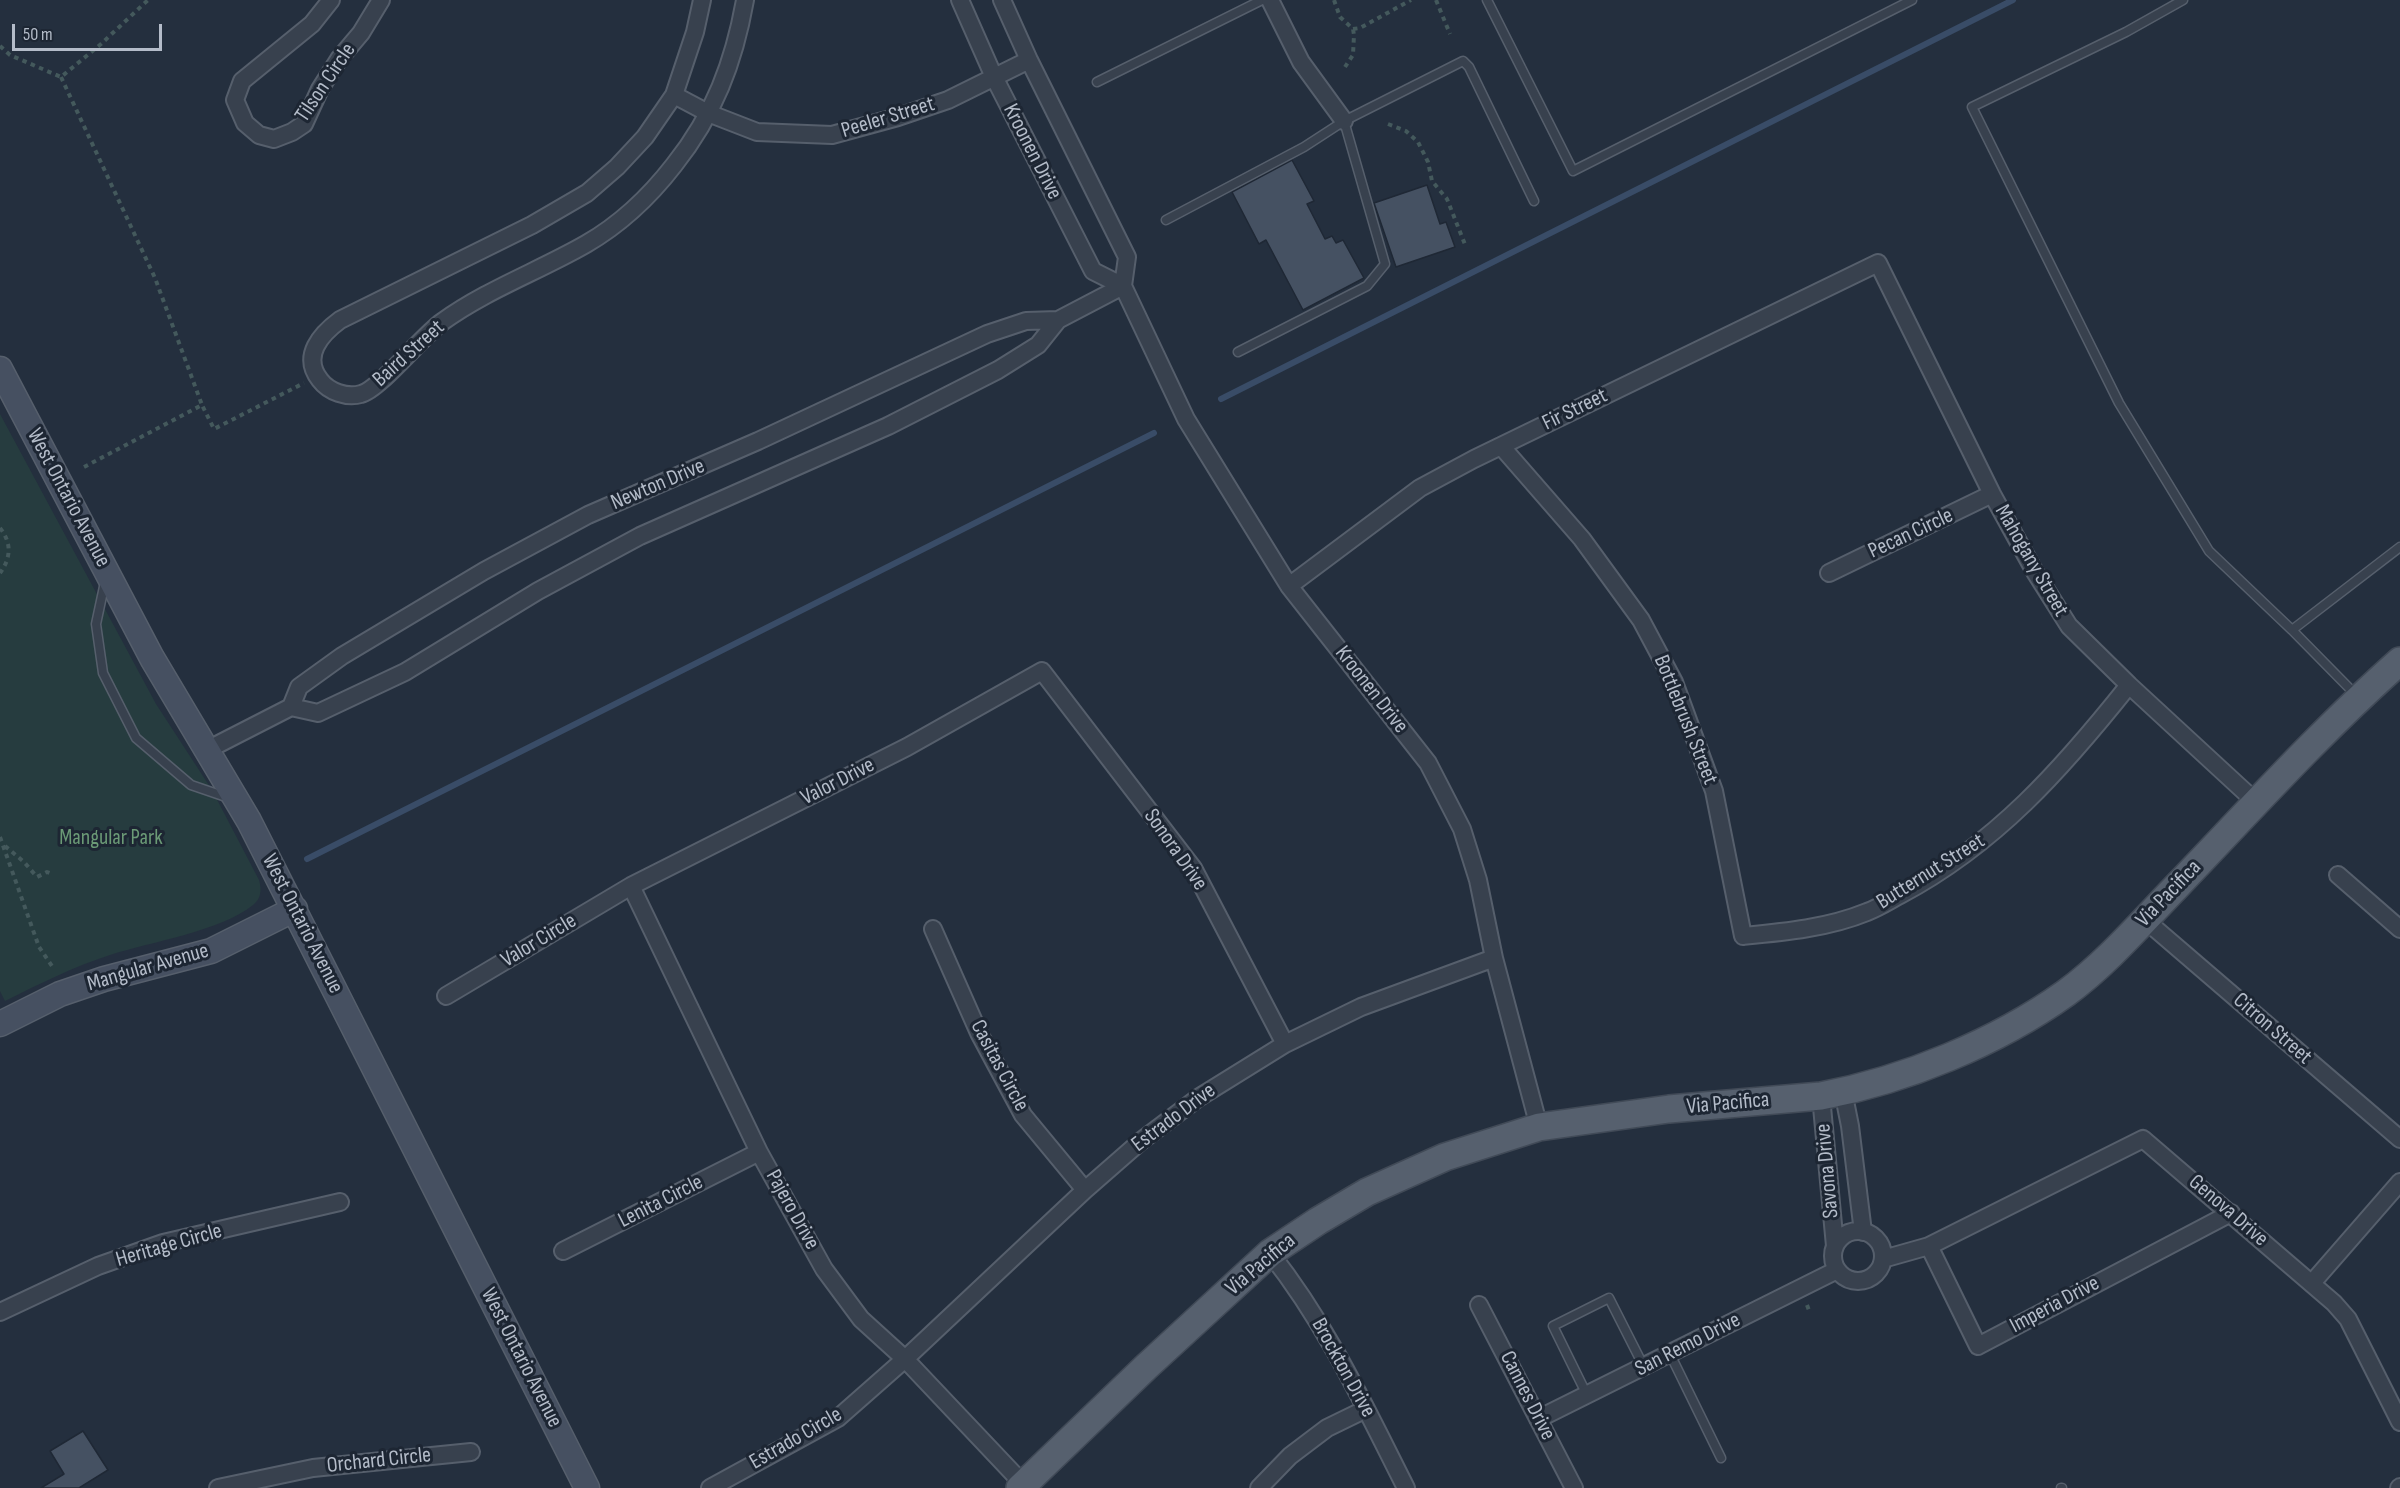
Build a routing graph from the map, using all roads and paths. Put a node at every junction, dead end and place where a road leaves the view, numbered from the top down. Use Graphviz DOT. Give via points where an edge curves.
graph roads {
  1 [pos="148,0"];
  2 [pos="331,0"];
  3 [pos="381,0"];
  4 [pos="702,0"];
  5 [pos="745,0"];
  6 [pos="960,0"];
  7 [pos="1002,0"];
  8 [pos="1262,0"];
  9 [pos="1270,0"];
  10 [pos="1334,0"];
  11 [pos="1411,0"];
  12 [pos="1436,0"];
  13 [pos="1487,0"];
  14 [pos="1911,0"];
  15 [pos="2183,0"];
  16 [pos="1353,29"];
  17 [pos="1450,34"];
  18 [pos="0,46"];
  19 [pos="1029,60"];
  20 [pos="1345,67"];
  21 [pos="61,77"];
  22 [pos="994,77"];
  23 [pos="1097,82"];
  24 [pos="674,95"];
  25 [pos="708,113"];
  26 [pos="1344,121"];
  27 [pos="1388,124"];
  28 [pos="1534,201"];
  29 [pos="1166,220"];
  30 [pos="1466,247"];
  31 [pos="1878,263"];
  32 [pos="1123,286"];
  33 [pos="1058,320"];
  34 [pos="1238,352"];
  35 [pos="1,373"];
  36 [pos="306,382"];
  37 [pos="202,405"];
  38 [pos="1501,446"];
  39 [pos="84,466"];
  40 [pos="1992,494"];
  41 [pos="0,528"];
  42 [pos="2400,547"];
  43 [pos="107,572"];
  44 [pos="0,573"];
  45 [pos="1829,573"];
  46 [pos="1288,586"];
  47 [pos="2292,630"];
  48 [pos="2400,661"];
  49 [pos="1042,671"];
  50 [pos="2129,685"];
  51 [pos="2358,698"];
  52 [pos="291,707"];
  53 [pos="207,750"];
  54 [pos="238,802"];
  55 [pos="2257,803"];
  56 [pos="0,837"];
  57 [pos="4,846"];
  58 [pos="49,871"];
  59 [pos="2338,875"];
  60 [pos="631,886"];
  61 [pos="296,909"];
  62 [pos="2144,919"];
  63 [pos="933,929"];
  64 [pos="2400,929"];
  65 [pos="1743,936"];
  66 [pos="1494,958"];
  67 [pos="54,969"];
  68 [pos="446,996"];
  69 [pos="0,1024"];
  70 [pos="1285,1044"];
  71 [pos="1832,1094"];
  72 [pos="1539,1126"];
  73 [pos="2400,1139"];
  74 [pos="759,1152"];
  75 [pos="2400,1182"];
  76 [pos="1085,1190"];
  77 [pos="340,1202"];
  78 [pos="2231,1213"];
  79 [pos="1863,1232"];
  80 [pos="1835,1246"];
  81 [pos="1929,1246"];
  82 [pos="563,1251"];
  83 [pos="1270,1253"];
  84 [pos="1883,1259"];
  85 [pos="1837,1270"];
  86 [pos="2312,1283"];
  87 [pos="1479,1305"];
  88 [pos="1,1308"];
  89 [pos="1670,1354"];
  90 [pos="905,1359"];
  91 [pos="1644,1367"];
  92 [pos="1587,1395"];
  93 [pos="1366,1408"];
  94 [pos="1538,1419"];
  95 [pos="2400,1422"];
  96 [pos="471,1452"];
  97 [pos="1721,1458"];
  98 [pos="1024,1487"];
  99 [pos="218,1488"];
  100 [pos="587,1488"];
  101 [pos="710,1488"];
  102 [pos="1259,1488"];
  103 [pos="1406,1488"];
  104 [pos="1574,1488"];
  1 -- 21 [label="path"];
  2 -- 3 [label="street, Tilson Circle" via="312,24 242,81 235,100 245,123 259,135 274,139 304,124 320,89"];
  4 -- 24 [label="street, Baird Street" via="696,32"];
  5 -- 25 [label="street, Baird Street" via="725,79"];
  6 -- 22 [label="street, Kroonen Drive"];
  7 -- 19 [label="street, Kroonen Drive"];
  8 -- 23 [label="lane"];
  9 -- 26 [label="street" via="1301,62"];
  10 -- 16 [label="path" via="1340,17"];
  11 -- 16 [label="path"];
  12 -- 17 [label="path"];
  13 -- 14 [label="lane" via="1573,171"];
  15 -- 47 [label="lane" via="1972,107 2119,403 2209,551"];
  16 -- 20 [label="path" via="1353,55"];
  18 -- 21 [label="path" via="10,55"];
  19 -- 22 [label="street, Peeler Street"];
  19 -- 32 [label="street, Kroonen Drive" via="1127,257"];
  21 -- 37 [label="path" via="155,278"];
  22 -- 25 [label="street, Peeler Street" via="948,100 832,135 757,132"];
  22 -- 32 [label="street, Kroonen Drive" via="1093,271"];
  24 -- 25 [label="street, Peeler Street"];
  24 -- 25 [label="street, Baird Street" via="645,137 587,193 325,332 312,360 319,380 340,394 363,394 464,307 588,243 647,196 674,165"];
  26 -- 28 [label="lane" via="1463,61"];
  26 -- 29 [label="lane" via="1304,147"];
  26 -- 34 [label="lane" via="1385,264 1367,286"];
  27 -- 30 [label="path" via="1406,131 1418,142 1432,181 1447,199"];
  31 -- 38 [label="street, Fir Street"];
  31 -- 40 [label="street, Mahogany Street"];
  32 -- 33 [label="street, Newton Drive"];
  32 -- 46 [label="street, Kroonen Drive" via="1186,419"];
  33 -- 52 [label="street, Newton Drive" via="1038,345 998,370 888,426 640,536 538,591 405,672 318,713"];
  33 -- 52 [label="street, Newton Drive" via="1026,321 987,334 779,432 588,515 484,571 342,656 299,687"];
  35 -- 43 [label="main road, West Ontario Avenue"];
  36 -- 37 [label="path" via="214,429"];
  37 -- 39 [label="path"];
  38 -- 46 [label="street, Fir Street" via="1420,488"];
  38 -- 65 [label="street, Bottlebrush Street" via="1582,539 1641,620 1674,682 1713,791"];
  40 -- 45 [label="street, Pecan Circle"];
  40 -- 50 [label="street, Mahogany Street" via="2068,626"];
  41 -- 44 [label="path" via="10,549"];
  42 -- 47 [label="lane"];
  43 -- 53 [label="main road, West Ontario Avenue"];
  43 -- 54 [label="lane" via="96,624 103,673 136,738 191,785"];
  46 -- 66 [label="street, Kroonen Drive" via="1428,763 1462,829 1478,880"];
  47 -- 51 [label="lane"];
  48 -- 51 [label="main road, Via Pacifica"];
  49 -- 60 [label="street, Valor Drive" via="907,747"];
  49 -- 70 [label="street, Sonora Drive" via="1192,868"];
  50 -- 55 [label="street, Mahogany Street"];
  50 -- 65 [label="street, Butternut Street" via="2025,804 1978,846 1921,884 1867,912 1806,930"];
  51 -- 55 [label="main road, Via Pacifica"];
  52 -- 53 [label="street"];
  53 -- 54 [label="main road, West Ontario Avenue"];
  54 -- 61 [label="main road, West Ontario Avenue"];
  55 -- 62 [label="main road, Via Pacifica"];
  56 -- 57 [label="path"];
  57 -- 58 [label="path" via="37,877"];
  57 -- 67 [label="path" via="39,947"];
  59 -- 64 [label="street"];
  60 -- 68 [label="street, Valor Circle"];
  60 -- 74 [label="street, Pajero Drive"];
  61 -- 69 [label="main road, Mangular Avenue" via="211,951 60,994"];
  61 -- 100 [label="main road, West Ontario Avenue"];
  62 -- 71 [label="main road, Via Pacifica" via="2106,959 2033,1015 1934,1063"];
  62 -- 73 [label="street, Citron Street"];
  63 -- 76 [label="street, Casitas Circle" via="1023,1115"];
  66 -- 70 [label="street, Estrado Drive" via="1361,1007"];
  66 -- 72 [label="street, Kroonen Drive"];
  70 -- 76 [label="street, Estrado Drive" via="1198,1098"];
  71 -- 72 [label="main road, Via Pacifica"];
  71 -- 79 [label="street, Savona Drive" via="1851,1126"];
  71 -- 80 [label="street, Savona Drive"];
  72 -- 83 [label="main road, Via Pacifica" via="1445,1157 1366,1192"];
  74 -- 82 [label="street, Lenita Circle"];
  74 -- 90 [label="street, Pajero Drive" via="824,1269 861,1319"];
  75 -- 86 [label="street"];
  76 -- 90 [label="street, Estrado Drive"];
  77 -- 88 [label="street, Heritage Circle" via="163,1243"];
  78 -- 81 [label="street, Genova Drive" via="2144,1139"];
  78 -- 81 [label="street, Imperia Drive" via="1978,1346"];
  78 -- 86 [label="street, Genova Drive"];
  79 -- 80 [label="street" via="1846,1234"];
  79 -- 84 [label="street" via="1878,1242"];
  80 -- 85 [label="street" via="1833,1262"];
  81 -- 84 [label="street"];
  83 -- 93 [label="street, Brockton Drive" via="1335,1349"];
  83 -- 98 [label="main road, Via Pacifica"];
  84 -- 85 [label="street" via="1868,1280 1850,1280"];
  85 -- 89 [label="street, San Remo Drive"];
  86 -- 95 [label="street, Genova Drive" via="2348,1319"];
  87 -- 94 [label="street, Cannes Drive"];
  89 -- 91 [label="street, San Remo Drive"];
  89 -- 97 [label="lane"];
  90 -- 98 [label="street, Pajero Drive"];
  90 -- 101 [label="street, Estrado Circle" via="838,1418"];
  91 -- 92 [label="street, San Remo Drive"];
  91 -- 92 [label="lane" via="1609,1298 1600,1302 1553,1326"];
  92 -- 94 [label="street, San Remo Drive"];
  93 -- 102 [label="street" via="1327,1428 1290,1456"];
  93 -- 103 [label="street, Brockton Drive"];
  94 -- 104 [label="street, Cannes Drive"];
  96 -- 99 [label="street, Orchard Circle" via="313,1468"];
}
